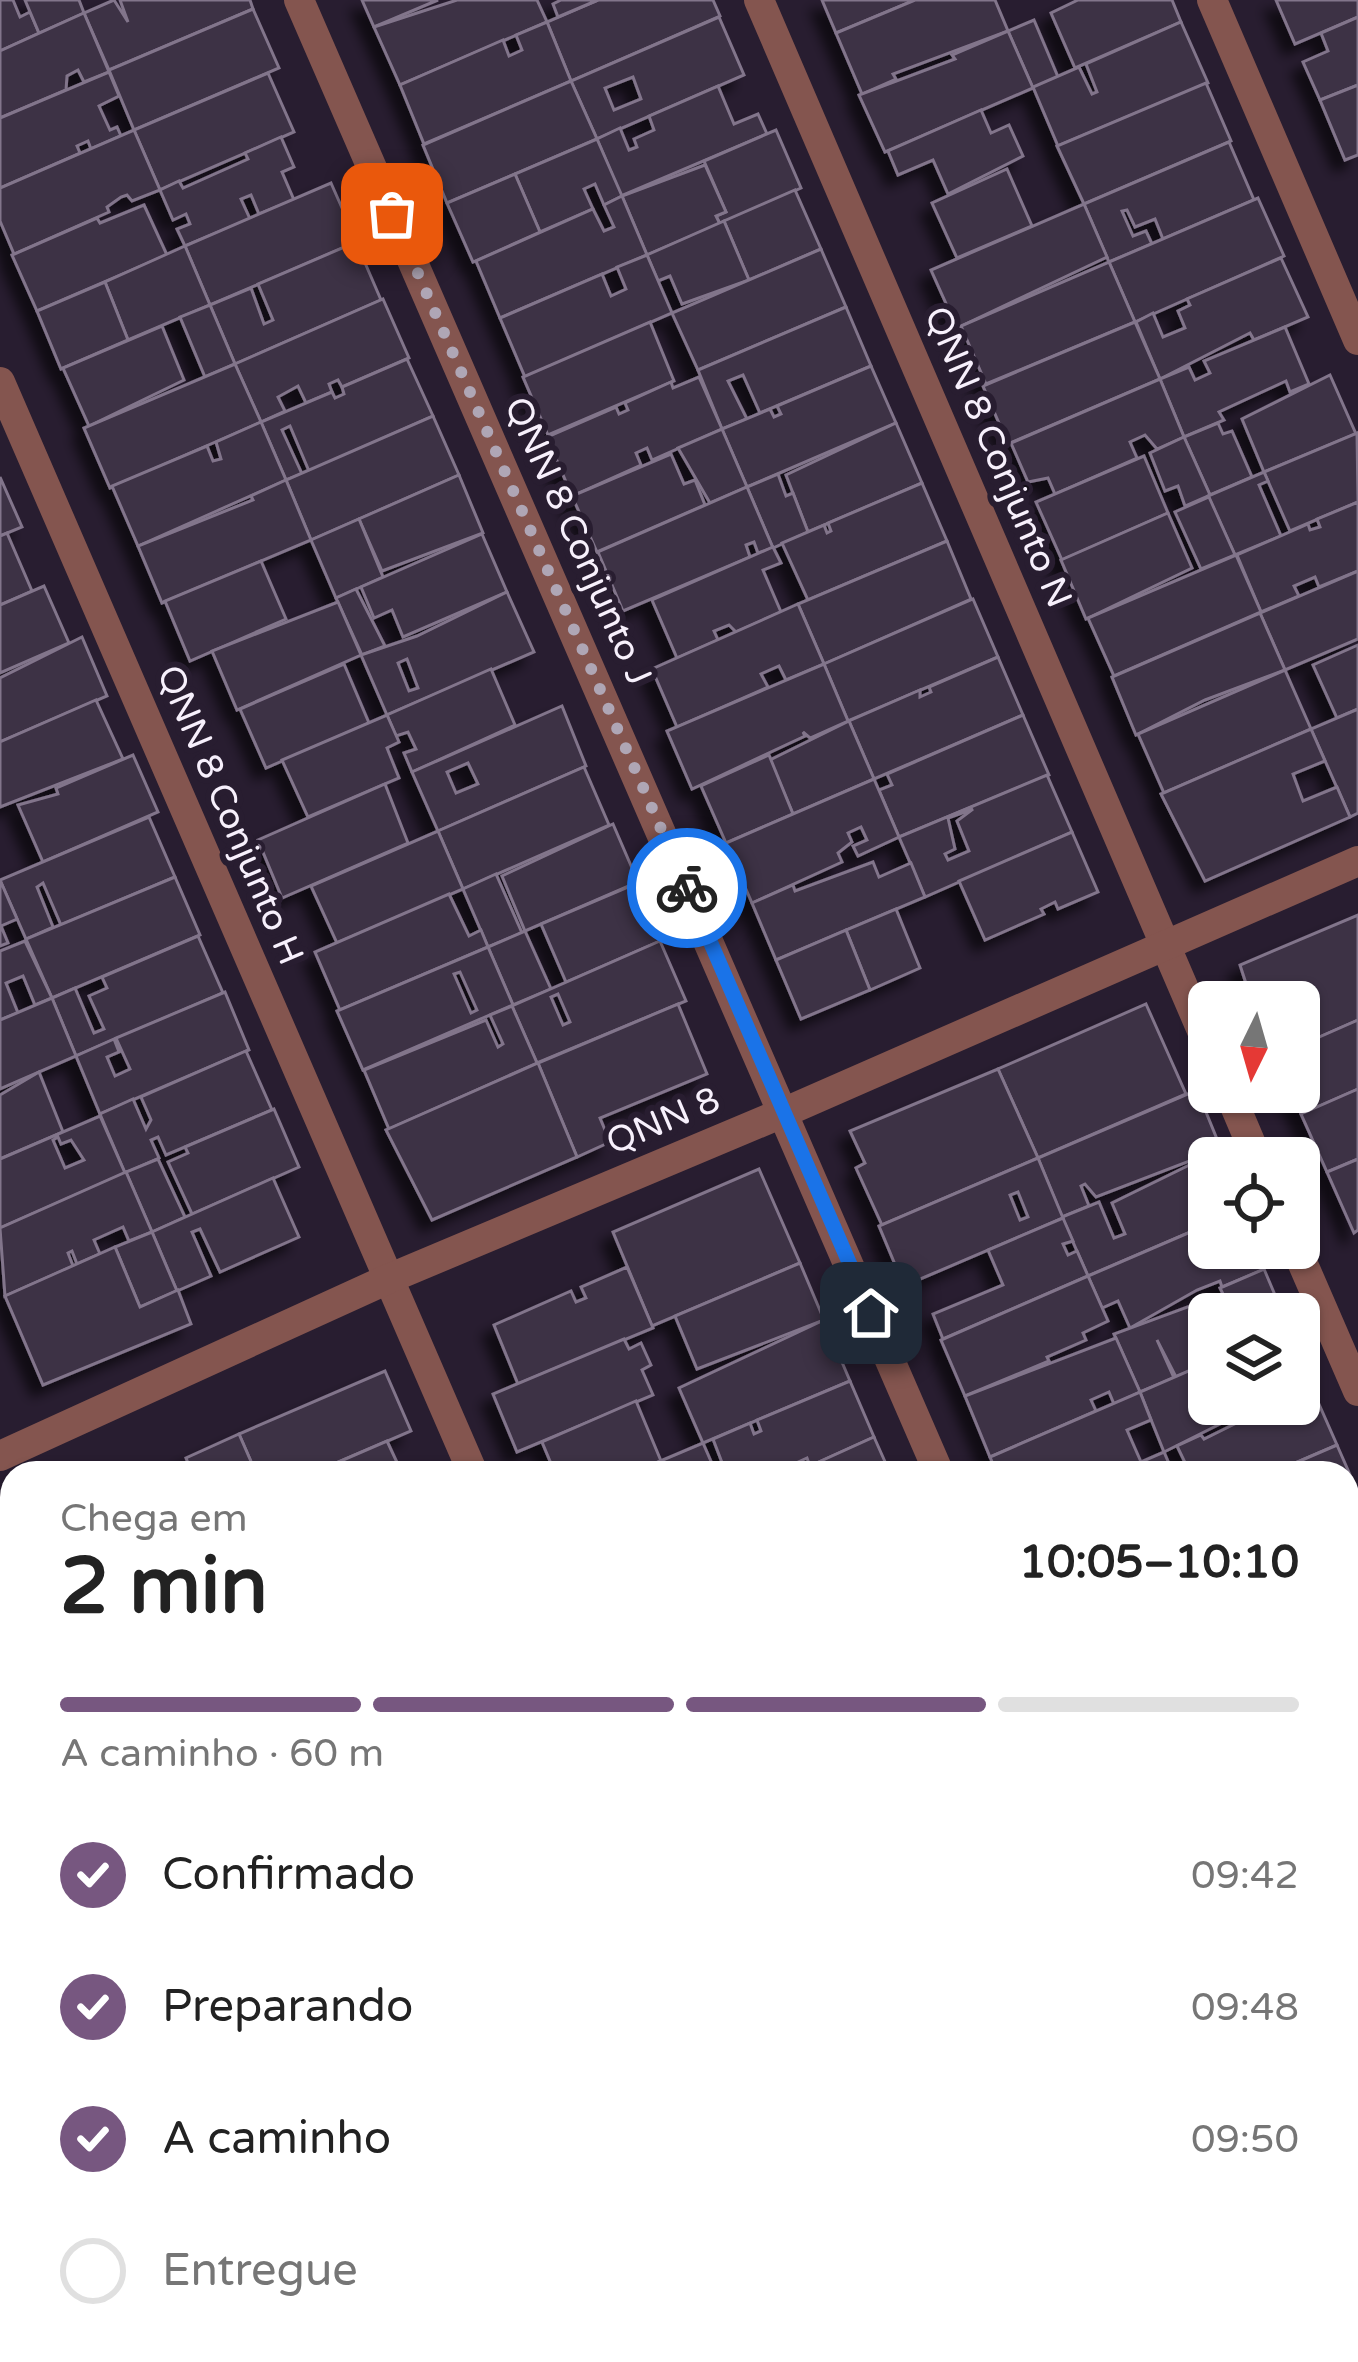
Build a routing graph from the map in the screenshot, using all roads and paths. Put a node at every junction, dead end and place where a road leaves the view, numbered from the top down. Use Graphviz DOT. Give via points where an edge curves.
graph roads {
  1 [pos="298,0"];
  2 [pos="759,0"];
  3 [pos="1213,0"];
  4 [pos="1358,340"];
  5 [pos="0,382"];
  6 [pos="1358,861"];
  7 [pos="1165,944"];
  8 [pos="1188,998"];
  9 [pos="785,1112"];
  10 [pos="1305,1269"];
  11 [pos="388,1279"];
  12 [pos="1358,1391"];
  13 [pos="6,1454"];
  14 [pos="468,1461"];
  15 [pos="934,1461"];
  1 -- 9 [label="street, QNN 8 Conjunto J"];
  2 -- 7 [label="street, QNN 8 Conjunto N"];
  3 -- 4 [label="street"];
  5 -- 11 [label="street, QNN 8 Conjunto H"];
  6 -- 7 [label="street, QNN 8"];
  7 -- 8 [label="street, QNN 8 Conjunto N"];
  7 -- 9 [label="street, QNN 8"];
  9 -- 11 [label="street, QNN 8"];
  9 -- 15 [label="street, QNN 8 Conjunto J"];
  10 -- 12 [label="street"];
  11 -- 13 [label="street, QNN 8"];
  11 -- 14 [label="street, QNN 8 Conjunto H"];
}
